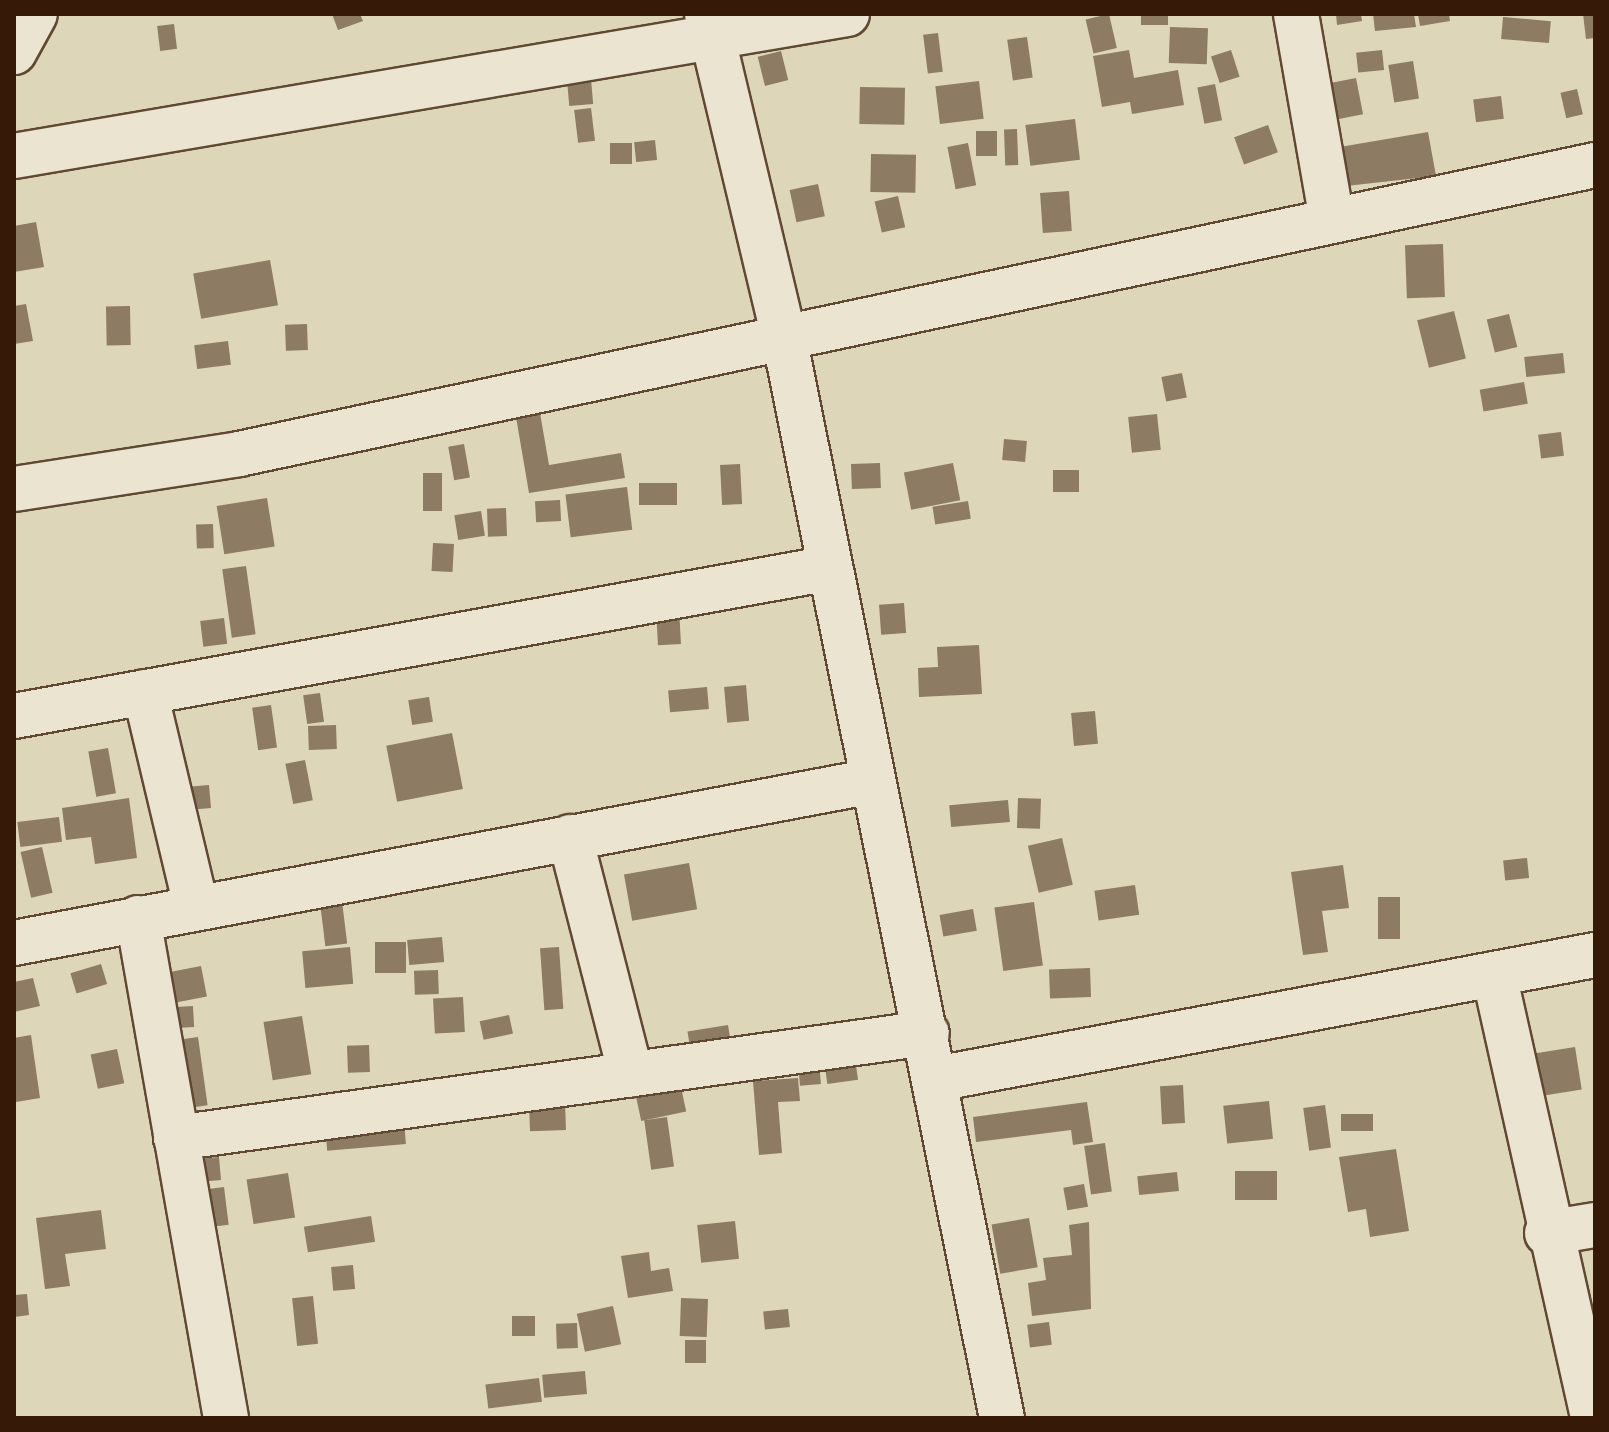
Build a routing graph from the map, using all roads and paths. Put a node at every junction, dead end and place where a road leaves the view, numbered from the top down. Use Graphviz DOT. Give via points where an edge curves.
graph roads {
  1 [pos="35,14"];
  2 [pos="847,14"];
  3 [pos="1296,14"];
  4 [pos="708,27"];
  5 [pos="14,52"];
  6 [pos="14,156"];
  7 [pos="1595,165"];
  8 [pos="1332,220"];
  9 [pos="784,337"];
  10 [pos="14,489"];
  11 [pos="830,568"];
  12 [pos="145,692"];
  13 [pos="14,716"];
  14 [pos="873,781"];
  15 [pos="570,837"];
  16 [pos="196,906"];
  17 [pos="138,918"];
  18 [pos="14,943"];
  19 [pos="1595,955"];
  20 [pos="1494,974"];
  21 [pos="927,1033"];
  22 [pos="631,1074"];
  23 [pos="936,1079"];
  24 [pos="176,1138"];
  25 [pos="1595,1225"];
  26 [pos="1547,1233"];
  27 [pos="226,1418"];
  28 [pos="1002,1418"];
  29 [pos="1593,1418"];
  1 -- 5 [label="street"];
  2 -- 4 [label="street"];
  3 -- 8 [label="street"];
  4 -- 6 [label="street"];
  4 -- 9 [label="street"];
  7 -- 8 [label="street"];
  8 -- 9 [label="street"];
  9 -- 10 [label="street" via="255,451"];
  9 -- 11 [label="street"];
  11 -- 12 [label="street"];
  11 -- 14 [label="street"];
  12 -- 13 [label="street"];
  12 -- 16 [label="street"];
  14 -- 15 [label="street"];
  14 -- 21 [label="street"];
  15 -- 16 [label="street"];
  15 -- 22 [label="street"];
  16 -- 17 [label="street"];
  17 -- 18 [label="street"];
  17 -- 24 [label="street"];
  19 -- 20 [label="street"];
  20 -- 23 [label="street"];
  20 -- 26 [label="street"];
  21 -- 22 [label="street"];
  21 -- 23 [label="street"];
  22 -- 24 [label="street"];
  23 -- 28 [label="street"];
  24 -- 27 [label="street"];
  25 -- 26 [label="street"];
  26 -- 29 [label="street"];
}
